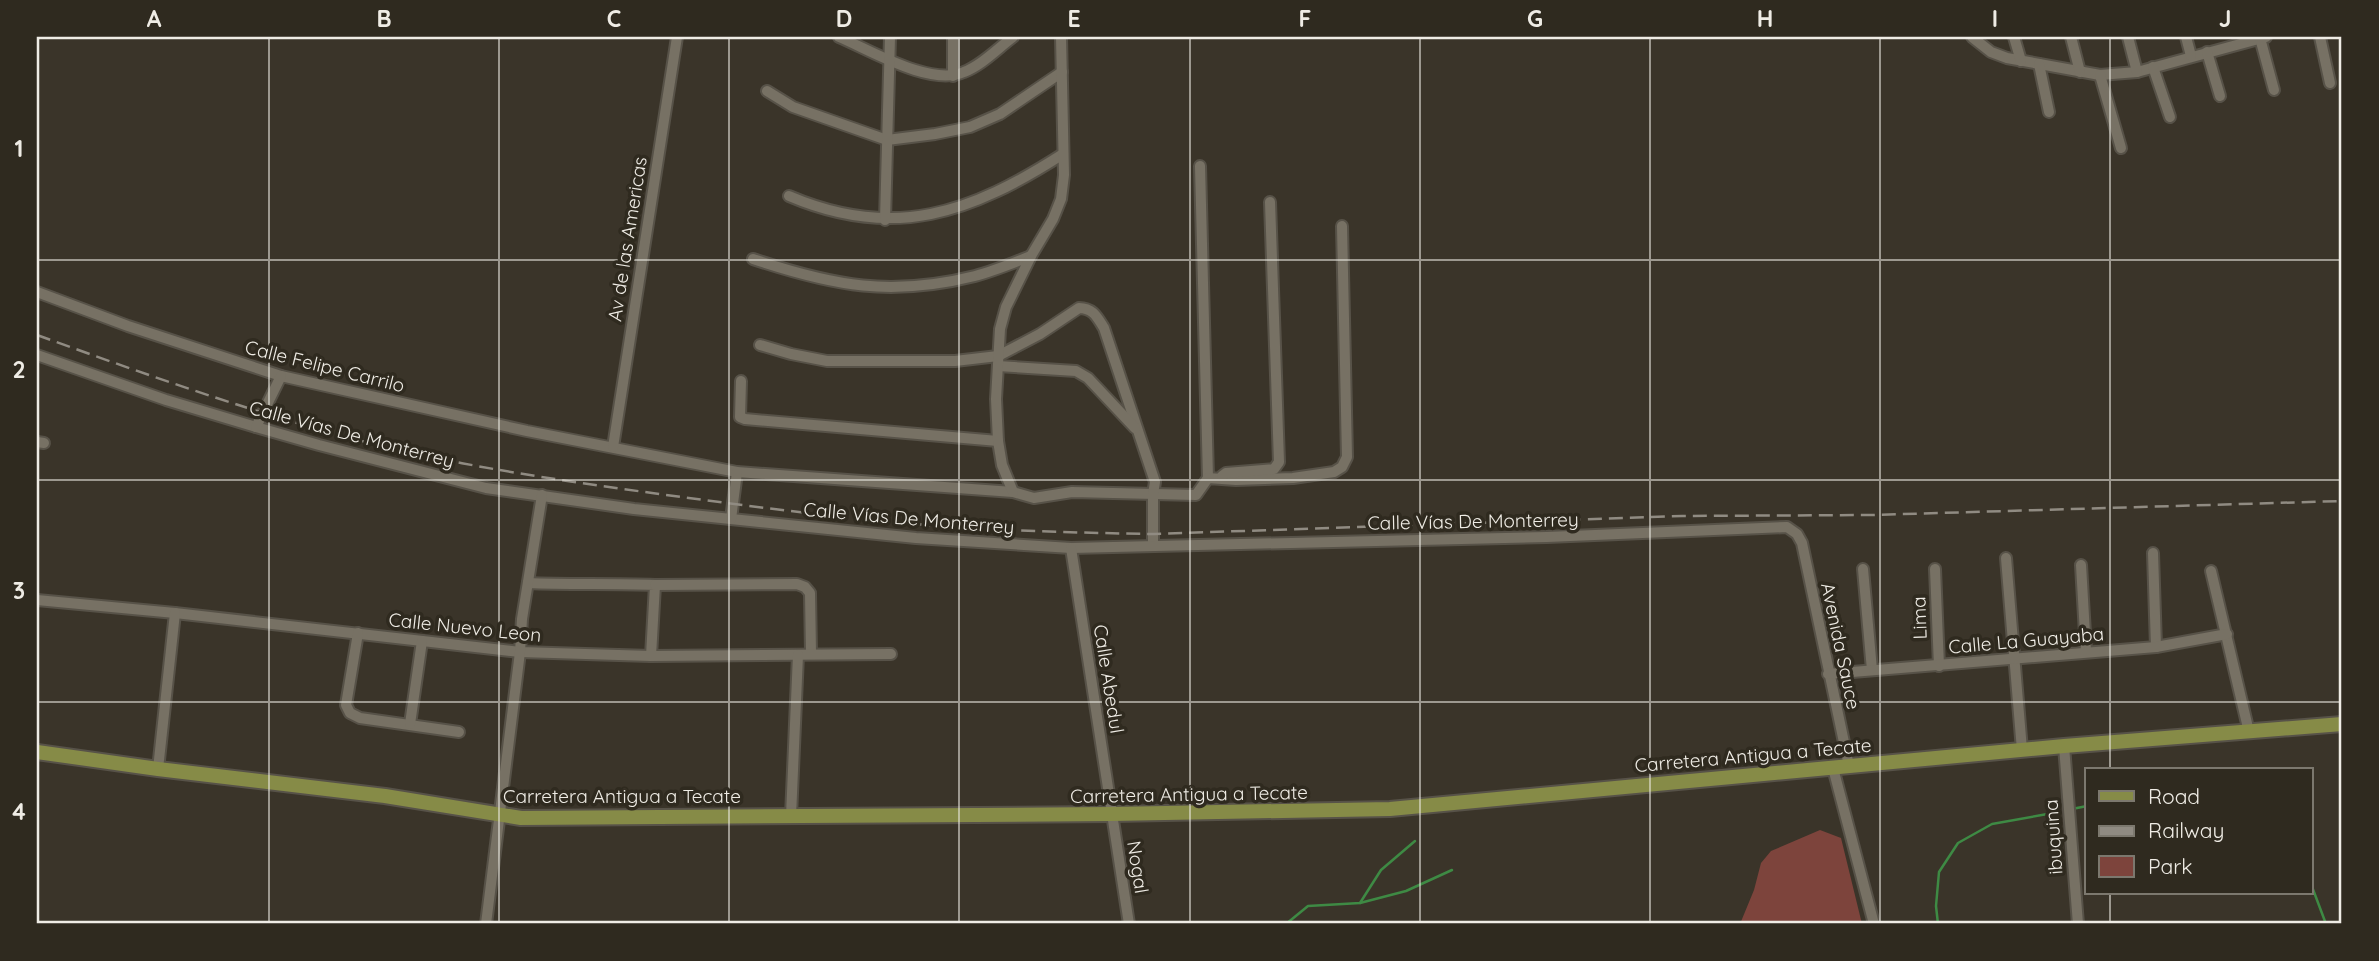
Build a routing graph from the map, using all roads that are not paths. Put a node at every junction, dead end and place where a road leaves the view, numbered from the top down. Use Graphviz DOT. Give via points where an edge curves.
graph roads {
  1 [pos="677,37"];
  2 [pos="839,37"];
  3 [pos="890,37"];
  4 [pos="953,37"];
  5 [pos="1013,37"];
  6 [pos="1061,37"];
  7 [pos="1972,37"];
  8 [pos="2014,37"];
  9 [pos="2071,37"];
  10 [pos="2128,37"];
  11 [pos="2186,37"];
  12 [pos="2263,37"];
  13 [pos="2320,37"];
  14 [pos="2242,40"];
  15 [pos="2207,52"];
  16 [pos="2191,56"];
  17 [pos="890,60"];
  18 [pos="2021,61"];
  19 [pos="2039,65"];
  20 [pos="2153,67"];
  21 [pos="1062,72"];
  22 [pos="2080,72"];
  23 [pos="2137,72"];
  24 [pos="2100,75"];
  25 [pos="953,76"];
  26 [pos="2330,83"];
  27 [pos="2274,90"];
  28 [pos="766,91"];
  29 [pos="2220,96"];
  30 [pos="2049,112"];
  31 [pos="2169,117"];
  32 [pos="887,140"];
  33 [pos="2121,148"];
  34 [pos="1063,154"];
  35 [pos="1200,166"];
  36 [pos="789,196"];
  37 [pos="1270,202"];
  38 [pos="885,220"];
  39 [pos="1342,226"];
  40 [pos="1031,256"];
  41 [pos="753,259"];
  42 [pos="37,292"];
  43 [pos="761,345"];
  44 [pos="37,355"];
  45 [pos="998,361"];
  46 [pos="281,376"];
  47 [pos="741,381"];
  48 [pos="256,427"];
  49 [pos="1140,433"];
  50 [pos="998,441"];
  51 [pos="612,447"];
  52 [pos="737,472"];
  53 [pos="1214,477"];
  54 [pos="1013,492"];
  55 [pos="1153,494"];
  56 [pos="542,495"];
  57 [pos="731,519"];
  58 [pos="1797,534"];
  59 [pos="1153,546"];
  60 [pos="1071,548"];
  61 [pos="2153,553"];
  62 [pos="2006,558"];
  63 [pos="2081,565"];
  64 [pos="1863,569"];
  65 [pos="1935,569"];
  66 [pos="2211,571"];
  67 [pos="528,583"];
  68 [pos="655,584"];
  69 [pos="37,600"];
  70 [pos="175,612"];
  71 [pos="358,633"];
  72 [pos="2227,634"];
  73 [pos="422,641"];
  74 [pos="2156,647"];
  75 [pos="2086,651"];
  76 [pos="520,652"];
  77 [pos="811,653"];
  78 [pos="891,654"];
  79 [pos="797,655"];
  80 [pos="651,656"];
  81 [pos="2013,659"];
  82 [pos="1939,666"];
  83 [pos="1872,670"];
  84 [pos="1828,674"];
  85 [pos="410,724"];
  86 [pos="2342,724"];
  87 [pos="459,732"];
  88 [pos="2249,732"];
  89 [pos="2064,746"];
  90 [pos="2022,750"];
  91 [pos="37,752"];
  92 [pos="1849,766"];
  93 [pos="1833,768"];
  94 [pos="158,769"];
  95 [pos="1112,814"];
  96 [pos="500,816"];
  97 [pos="791,816"];
  98 [pos="486,924"];
  99 [pos="1129,924"];
  100 [pos="1874,924"];
  101 [pos="2078,924"];
  1 -- 51 [label="street, Av de las Americas"];
  2 -- 17 [label="street"];
  3 -- 17 [label="street"];
  4 -- 25 [label="street"];
  5 -- 25 [label="street"];
  6 -- 21 [label="street"];
  7 -- 18 [label="street" via="1991,52"];
  8 -- 18 [label="street"];
  9 -- 22 [label="street"];
  10 -- 23 [label="street"];
  11 -- 16 [label="street"];
  12 -- 14 [label="street"];
  12 -- 27 [label="street"];
  13 -- 26 [label="street"];
  14 -- 15 [label="street"];
  15 -- 16 [label="street"];
  15 -- 29 [label="street"];
  16 -- 20 [label="street"];
  17 -- 25 [label="street" via="936,76"];
  17 -- 32 [label="street"];
  18 -- 19 [label="street"];
  19 -- 22 [label="street"];
  19 -- 30 [label="street"];
  20 -- 23 [label="street"];
  20 -- 31 [label="street"];
  21 -- 32 [label="street" via="1000,114 970,127"];
  21 -- 34 [label="street"];
  22 -- 24 [label="street"];
  23 -- 24 [label="street"];
  24 -- 33 [label="street"];
  28 -- 32 [label="street" via="793,107"];
  32 -- 38 [label="street"];
  34 -- 38 [label="street" via="1011,186 981,198 937,212"];
  34 -- 40 [label="street" via="1061,199"];
  35 -- 53 [label="street"];
  36 -- 38 [label="street" via="841,215"];
  37 -- 53 [label="street" via="1279,462 1274,469"];
  39 -- 53 [label="street" via="1347,457 1342,467 1293,478"];
  40 -- 41 [label="street" via="951,281 882,288 806,276"];
  40 -- 45 [label="street" via="1006,307"];
  42 -- 46 [label="street, Calle Felipe Carrilo"];
  43 -- 45 [label="street" via="827,361"];
  44 -- 48 [label="street, Calle Vías De Monterrey"];
  45 -- 49 [label="street" via="1076,371"];
  45 -- 49 [label="street" via="1079,308 1087,308 1104,328"];
  45 -- 50 [label="street"];
  46 -- 48 [label="street"];
  46 -- 51 [label="street, Calle Felipe Carrilo"];
  47 -- 50 [label="street" via="740,417 746,419"];
  48 -- 56 [label="street, Calle Vías De Monterrey" via="447,479"];
  49 -- 55 [label="street" via="1155,482"];
  50 -- 54 [label="street"];
  51 -- 52 [label="street, Calle Felipe Carrilo"];
  52 -- 54 [label="street, Calle Felipe Carrilo"];
  52 -- 57 [label="street"];
  53 -- 55 [label="street, Calle Felipe Carrilo" via="1196,495"];
  54 -- 55 [label="street, Calle Felipe Carrilo" via="1034,498 1072,492"];
  55 -- 59 [label="street"];
  56 -- 57 [label="street, Calle Vías De Monterrey"];
  56 -- 67 [label="street"];
  57 -- 60 [label="street, Calle Vías De Monterrey"];
  58 -- 59 [label="street, Calle Vías De Monterrey" via="1787,527"];
  58 -- 84 [label="street, Avenida Sauce"];
  59 -- 60 [label="street, Calle Vías De Monterrey"];
  60 -- 95 [label="street, Calle Abedul"];
  61 -- 74 [label="street"];
  62 -- 81 [label="street"];
  63 -- 75 [label="street"];
  64 -- 83 [label="street"];
  65 -- 82 [label="street, Lima"];
  66 -- 72 [label="street"];
  67 -- 68 [label="street"];
  67 -- 76 [label="street"];
  68 -- 77 [label="street" via="805,587 810,593"];
  68 -- 80 [label="street"];
  69 -- 70 [label="street, Calle Nuevo Leon"];
  70 -- 71 [label="street, Calle Nuevo Leon"];
  70 -- 94 [label="street"];
  71 -- 73 [label="street, Calle Nuevo Leon"];
  71 -- 85 [label="street" via="346,705 350,713"];
  72 -- 74 [label="street, Calle La Guayaba"];
  72 -- 88 [label="street"];
  73 -- 76 [label="street, Calle Nuevo Leon"];
  73 -- 85 [label="street"];
  74 -- 75 [label="street, Calle La Guayaba"];
  75 -- 81 [label="street, Calle La Guayaba"];
  76 -- 80 [label="street, Calle Nuevo Leon"];
  76 -- 96 [label="street"];
  77 -- 78 [label="street, Calle Nuevo Leon"];
  77 -- 79 [label="street, Calle Nuevo Leon"];
  79 -- 80 [label="street, Calle Nuevo Leon"];
  79 -- 97 [label="street"];
  81 -- 82 [label="street, Calle La Guayaba"];
  81 -- 90 [label="street"];
  82 -- 83 [label="street, Calle La Guayaba"];
  83 -- 84 [label="street, Calle La Guayaba"];
  84 -- 92 [label="street, Avenida Sauce"];
  85 -- 87 [label="street"];
  86 -- 88 [label="main road, Carretera Antigua a Tecate"];
  88 -- 89 [label="main road, Carretera Antigua a Tecate"];
  89 -- 90 [label="main road, Carretera Antigua a Tecate"];
  89 -- 101 [label="street, ibuquina"];
  90 -- 92 [label="main road, Carretera Antigua a Tecate"];
  91 -- 94 [label="main road, Carretera Antigua a Tecate"];
  92 -- 93 [label="main road, Carretera Antigua a Tecate"];
  93 -- 95 [label="main road, Carretera Antigua a Tecate" via="1377,809"];
  93 -- 100 [label="street"];
  94 -- 96 [label="main road, Carretera Antigua a Tecate" via="385,796"];
  95 -- 97 [label="main road, Carretera Antigua a Tecate"];
  95 -- 99 [label="street, Nogal"];
  96 -- 97 [label="main road, Carretera Antigua a Tecate"];
  96 -- 98 [label="street"];
}
